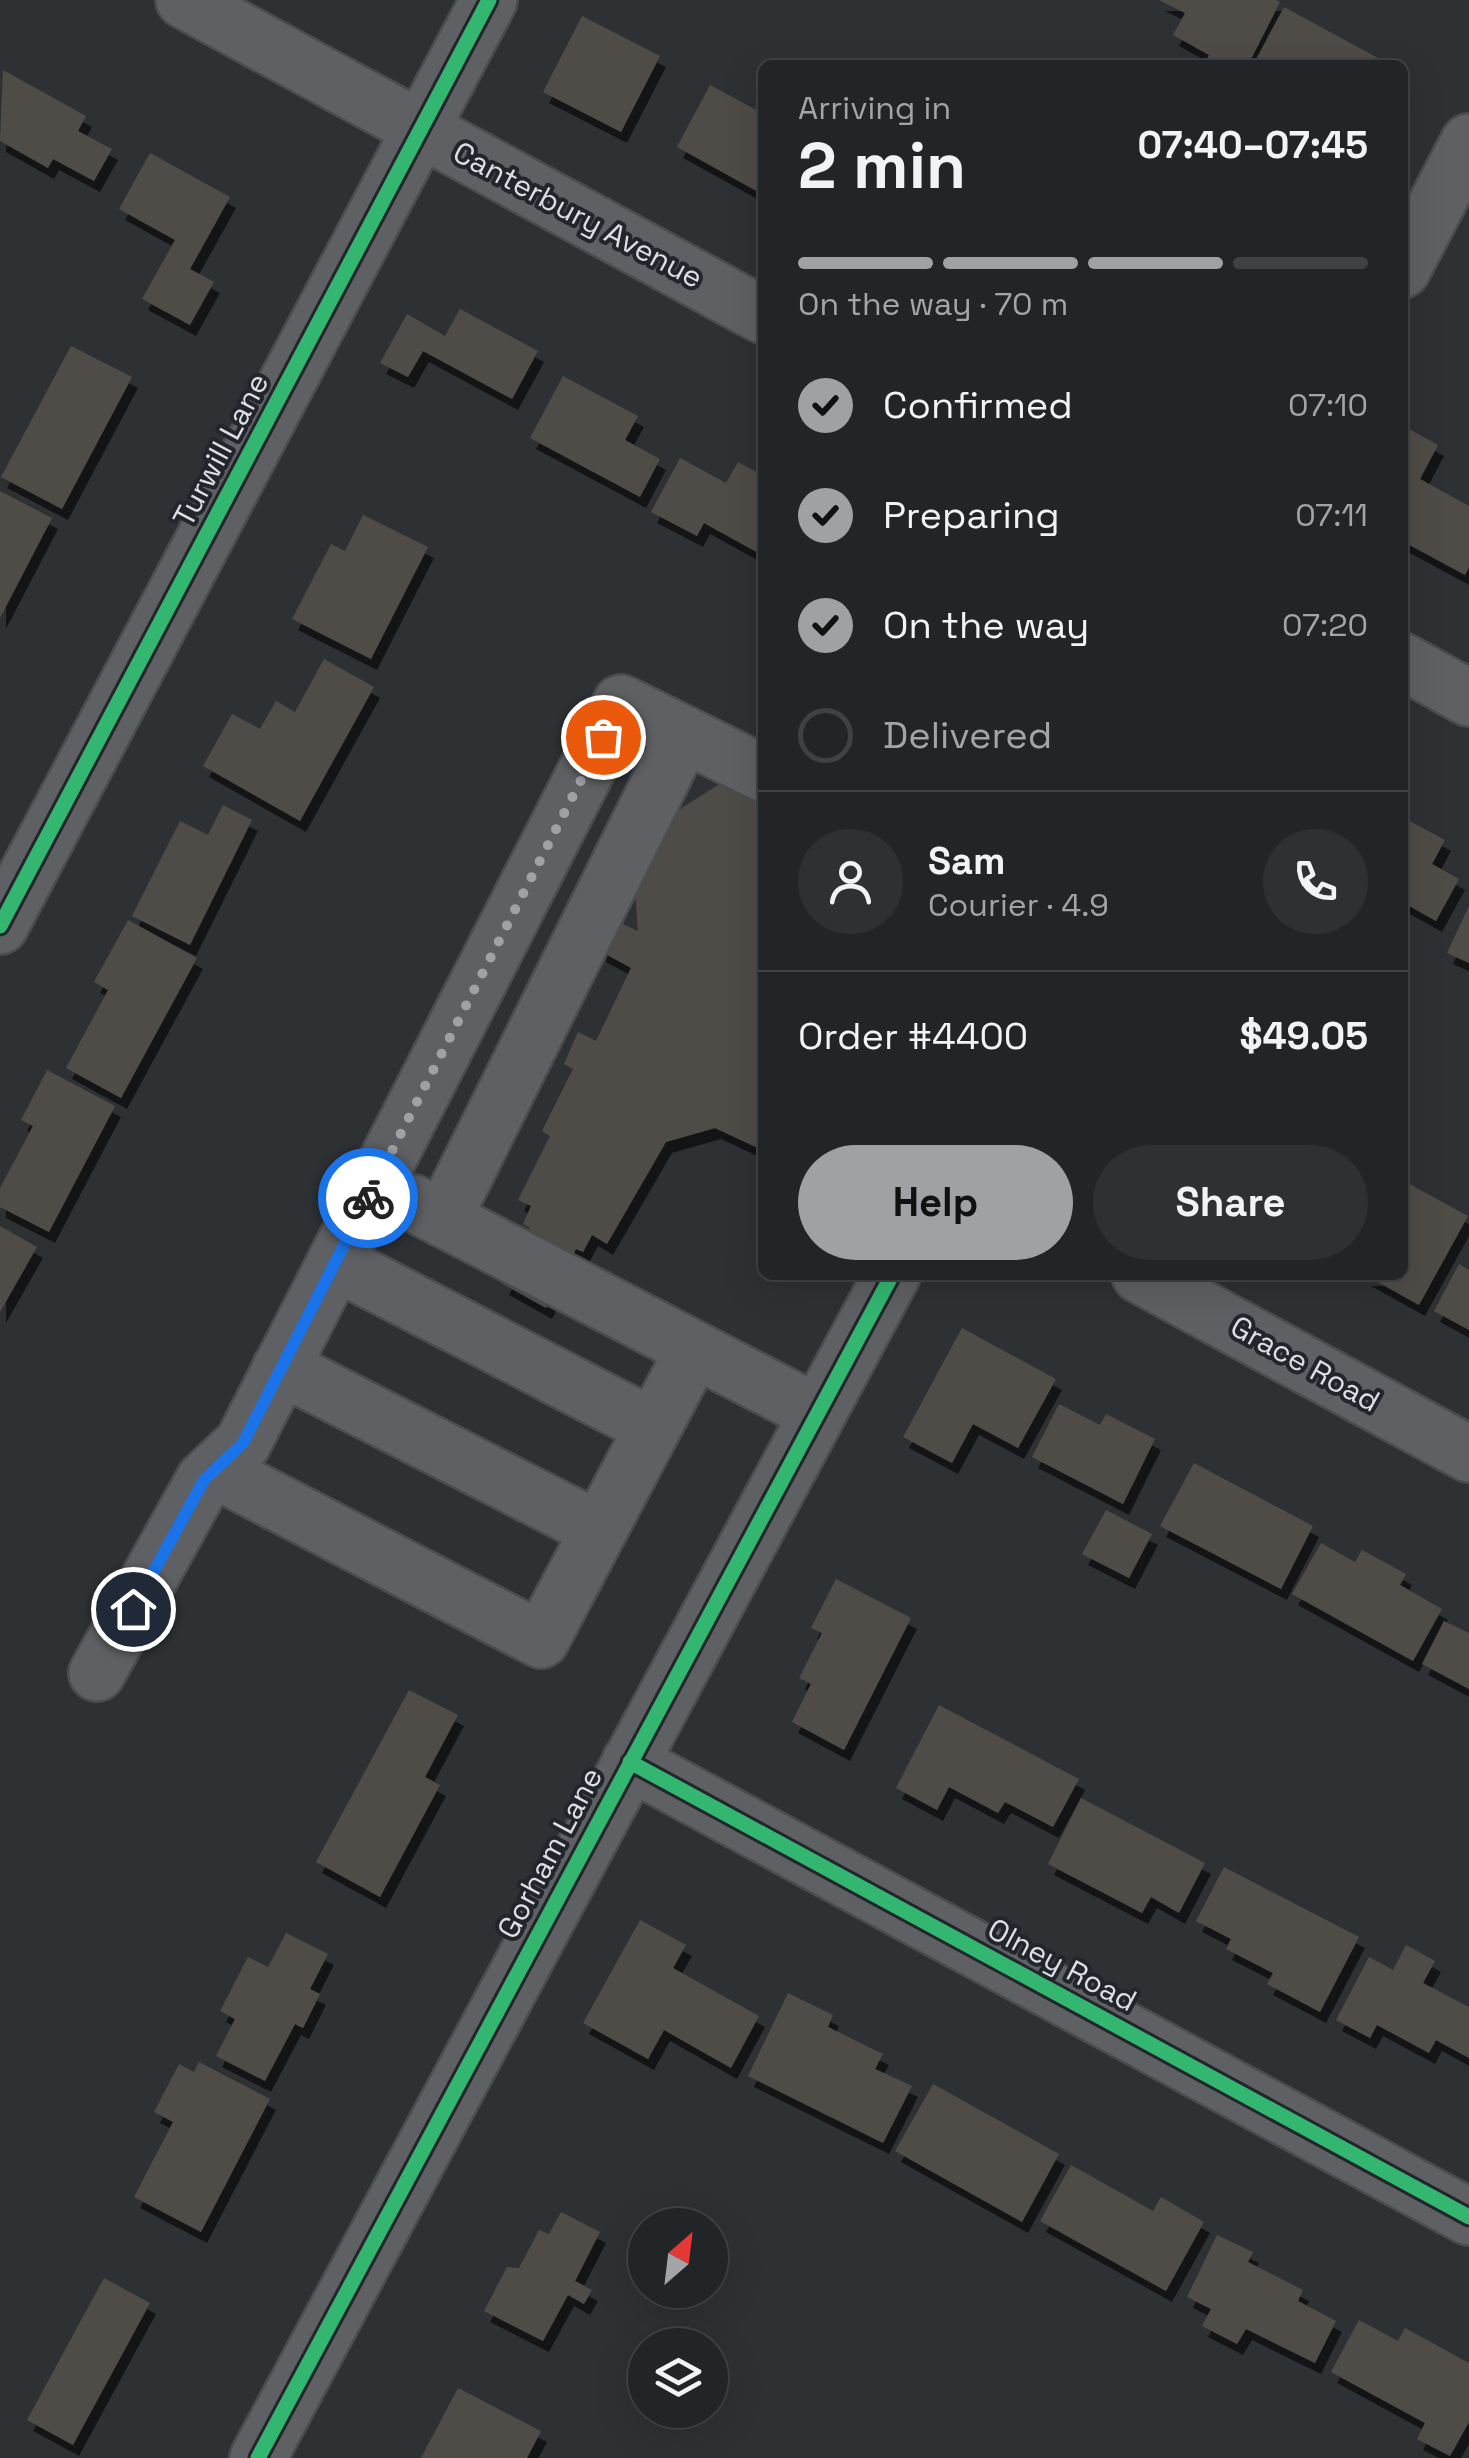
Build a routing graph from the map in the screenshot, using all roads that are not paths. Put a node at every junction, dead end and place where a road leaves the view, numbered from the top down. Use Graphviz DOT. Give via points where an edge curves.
graph roads {
  1 [pos="184,0"];
  2 [pos="489,0"];
  3 [pos="420,130"];
  4 [pos="1469,142"];
  5 [pos="1408,259"];
  6 [pos="758,312"];
  7 [pos="1408,665"];
  8 [pos="1469,698"];
  9 [pos="684,734"];
  10 [pos="758,771"];
  11 [pos="0,926"];
  12 [pos="375,1183"];
  13 [pos="443,1218"];
  14 [pos="335,1262"];
  15 [pos="889,1280"];
  16 [pos="1149,1280"];
  17 [pos="694,1350"];
  18 [pos="281,1367"];
  19 [pos="817,1413"];
  20 [pos="653,1427"];
  21 [pos="1469,1454"];
  22 [pos="215,1470"];
  23 [pos="599,1530"];
  24 [pos="97,1673"];
  25 [pos="630,1762"];
  26 [pos="1469,2217"];
  27 [pos="258,2458"];
  1 -- 3 [label="street, Canterbury Avenue"];
  2 -- 3 [label="street, Turwill Lane"];
  3 -- 6 [label="street, Canterbury Avenue"];
  3 -- 11 [label="street, Turwill Lane"];
  4 -- 5 [label="street"];
  7 -- 8 [label="street"];
  9 -- 10 [label="street"];
  9 -- 12 [label="street" via="620,703"];
  9 -- 13 [label="street"];
  12 -- 13 [label="street"];
  12 -- 14 [label="street"];
  13 -- 17 [label="street"];
  14 -- 18 [label="street"];
  14 -- 20 [label="street"];
  15 -- 19 [label="street, Gorham Lane"];
  16 -- 21 [label="street, Grace Road"];
  17 -- 19 [label="street"];
  17 -- 20 [label="street"];
  18 -- 22 [label="street" via="243,1443"];
  18 -- 23 [label="street"];
  19 -- 25 [label="street, Gorham Lane"];
  20 -- 23 [label="street"];
  22 -- 23 [label="street" via="542,1640"];
  22 -- 24 [label="street"];
  25 -- 26 [label="street, Olney Road"];
  25 -- 27 [label="street, Gorham Lane"];
}
